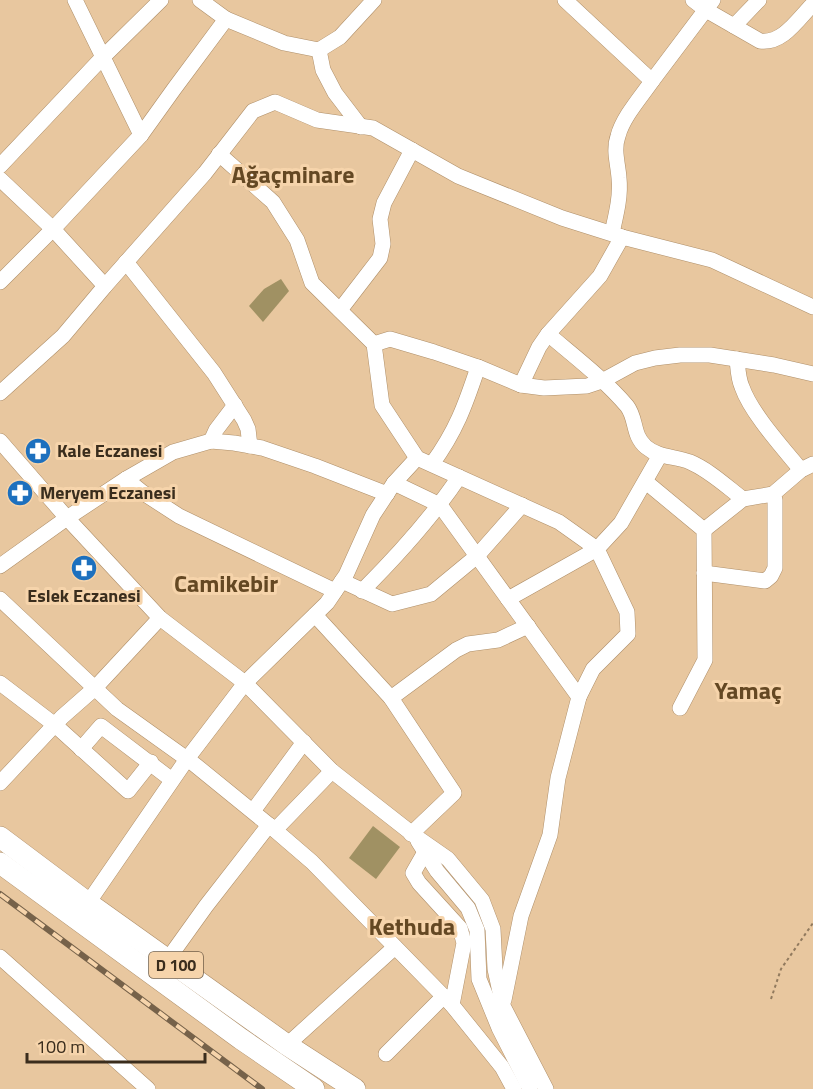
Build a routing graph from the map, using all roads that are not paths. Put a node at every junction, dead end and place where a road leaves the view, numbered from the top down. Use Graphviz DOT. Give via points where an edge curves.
graph roads {
  1 [pos="75,0"];
  2 [pos="161,0"];
  3 [pos="200,0"];
  4 [pos="374,0"];
  5 [pos="565,0"];
  6 [pos="693,0"];
  7 [pos="759,0"];
  8 [pos="813,4"];
  9 [pos="709,5"];
  10 [pos="226,20"];
  11 [pos="734,26"];
  12 [pos="319,50"];
  13 [pos="102,58"];
  14 [pos="652,81"];
  15 [pos="361,127"];
  16 [pos="141,135"];
  17 [pos="412,150"];
  18 [pos="219,154"];
  19 [pos="0,166"];
  20 [pos="0,179"];
  21 [pos="53,229"];
  22 [pos="617,235"];
  23 [pos="126,262"];
  24 [pos="0,282"];
  25 [pos="105,286"];
  26 [pos="813,307"];
  27 [pos="340,309"];
  28 [pos="548,334"];
  29 [pos="374,344"];
  30 [pos="737,359"];
  31 [pos="478,367"];
  32 [pos="813,374"];
  33 [pos="603,381"];
  34 [pos="521,386"];
  35 [pos="0,393"];
  36 [pos="235,405"];
  37 [pos="0,441"];
  38 [pos="211,441"];
  39 [pos="250,446"];
  40 [pos="660,455"];
  41 [pos="417,458"];
  42 [pos="432,464"];
  43 [pos="807,467"];
  44 [pos="459,477"];
  45 [pos="126,479"];
  46 [pos="646,482"];
  47 [pos="390,488"];
  48 [pos="772,494"];
  49 [pos="743,499"];
  50 [pos="440,505"];
  51 [pos="522,505"];
  52 [pos="67,518"];
  53 [pos="704,530"];
  54 [pos="597,549"];
  55 [pos="477,556"];
  56 [pos="0,566"];
  57 [pos="704,573"];
  58 [pos="339,586"];
  59 [pos="362,591"];
  60 [pos="0,599"];
  61 [pos="508,599"];
  62 [pos="315,615"];
  63 [pos="160,618"];
  64 [pos="528,626"];
  65 [pos="0,682"];
  66 [pos="245,683"];
  67 [pos="95,688"];
  68 [pos="579,697"];
  69 [pos="391,698"];
  70 [pos="680,708"];
  71 [pos="55,725"];
  72 [pos="304,742"];
  73 [pos="81,749"];
  74 [pos="187,759"];
  75 [pos="151,762"];
  76 [pos="332,771"];
  77 [pos="172,780"];
  78 [pos="0,783"];
  79 [pos="253,811"];
  80 [pos="272,827"];
  81 [pos="413,835"];
  82 [pos="0,837"];
  83 [pos="425,852"];
  84 [pos="0,863"];
  85 [pos="88,903"];
  86 [pos="395,947"];
  87 [pos="0,957"];
  88 [pos="168,959"];
  89 [pos="448,1001"];
  90 [pos="503,1006"];
  91 [pos="287,1045"];
  92 [pos="386,1054"];
  93 [pos="148,1089"];
  94 [pos="314,1089"];
  95 [pos="355,1089"];
  96 [pos="514,1089"];
  97 [pos="530,1089"];
  98 [pos="546,1089"];
  1 -- 13 [label="street"];
  2 -- 13 [label="street"];
  3 -- 10 [label="street"];
  4 -- 12 [label="street" via="340,37"];
  5 -- 14 [label="street"];
  6 -- 9 [label="street"];
  7 -- 11 [label="street"];
  8 -- 11 [label="street" via="775,40 760,41"];
  9 -- 11 [label="street"];
  9 -- 14 [label="street"];
  10 -- 12 [label="street" via="284,43"];
  10 -- 16 [label="street"];
  12 -- 15 [label="street" via="323,70 335,93"];
  13 -- 16 [label="street"];
  13 -- 19 [label="street"];
  14 -- 22 [label="street" via="616,140"];
  15 -- 17 [label="street" via="373,128"];
  15 -- 18 [label="street" via="317,120 275,102 252,111"];
  16 -- 21 [label="street"];
  17 -- 22 [label="street" via="458,176 562,218"];
  17 -- 27 [label="street" via="381,211 380,258"];
  18 -- 23 [label="street"];
  18 -- 27 [label="street" via="273,202 297,240 312,283"];
  20 -- 21 [label="street"];
  21 -- 24 [label="street"];
  21 -- 25 [label="street"];
  22 -- 26 [label="street" via="712,260"];
  22 -- 28 [label="street" via="600,276"];
  23 -- 25 [label="street"];
  23 -- 36 [label="street"];
  25 -- 35 [label="street" via="63,336"];
  27 -- 29 [label="street"];
  28 -- 33 [label="street"];
  28 -- 34 [label="street"];
  29 -- 31 [label="street" via="390,339"];
  29 -- 41 [label="street" via="382,405"];
  30 -- 32 [label="street"];
  30 -- 33 [label="street" via="710,355 655,358 635,363"];
  30 -- 43 [label="street" via="739,379 749,402 775,438"];
  31 -- 34 [label="street"];
  31 -- 42 [label="street" via="460,418"];
  33 -- 34 [label="street" via="587,386"];
  33 -- 40 [label="street" via="628,408 640,440"];
  36 -- 38 [label="street"];
  36 -- 39 [label="street" via="248,429"];
  37 -- 52 [label="street"];
  38 -- 39 [label="street"];
  38 -- 45 [label="street" via="173,452"];
  39 -- 47 [label="street"];
  40 -- 46 [label="street"];
  40 -- 49 [label="street" via="700,467"];
  41 -- 42 [label="street"];
  41 -- 47 [label="street"];
  42 -- 44 [label="street"];
  43 -- 48 [label="street"];
  44 -- 50 [label="street"];
  44 -- 51 [label="street"];
  45 -- 52 [label="street"];
  45 -- 58 [label="street" via="179,516"];
  46 -- 53 [label="street"];
  46 -- 54 [label="street" via="621,523"];
  47 -- 50 [label="street"];
  47 -- 58 [label="street"];
  48 -- 49 [label="street"];
  48 -- 57 [label="street" via="775,568 771,576 765,581"];
  49 -- 53 [label="street"];
  50 -- 55 [label="street"];
  50 -- 59 [label="street"];
  51 -- 54 [label="street" via="559,522"];
  51 -- 55 [label="street"];
  52 -- 56 [label="street"];
  52 -- 63 [label="street"];
  53 -- 57 [label="street"];
  54 -- 61 [label="street"];
  54 -- 68 [label="street" via="627,612 628,634 593,669"];
  55 -- 59 [label="street" via="431,594 392,604"];
  55 -- 61 [label="street"];
  57 -- 70 [label="street" via="705,660"];
  58 -- 59 [label="street"];
  58 -- 62 [label="street"];
  60 -- 67 [label="street"];
  61 -- 64 [label="street"];
  62 -- 66 [label="street"];
  62 -- 69 [label="street"];
  63 -- 66 [label="street"];
  63 -- 67 [label="street"];
  64 -- 68 [label="street"];
  64 -- 69 [label="street" via="498,640 468,644 456,650"];
  65 -- 71 [label="street"];
  66 -- 72 [label="street"];
  66 -- 74 [label="street"];
  67 -- 71 [label="street"];
  67 -- 74 [label="street" via="117,709"];
  68 -- 90 [label="street" via="558,778 550,835 521,916"];
  69 -- 81 [label="street" via="454,793"];
  71 -- 73 [label="street"];
  71 -- 78 [label="street"];
  72 -- 76 [label="street"];
  72 -- 79 [label="street"];
  73 -- 75 [label="street" via="101,726"];
  73 -- 75 [label="street" via="128,790"];
  74 -- 77 [label="street"];
  74 -- 79 [label="street"];
  75 -- 77 [label="street"];
  76 -- 80 [label="street"];
  76 -- 81 [label="street"];
  77 -- 85 [label="street"];
  79 -- 80 [label="street"];
  80 -- 86 [label="street"];
  80 -- 88 [label="street"];
  81 -- 83 [label="street"];
  81 -- 90 [label="street" via="448,858 482,900 493,929 495,969"];
  82 -- 85 [label="highway, D 100"];
  83 -- 89 [label="street" via="413,873 460,928 464,943"];
  83 -- 97 [label="street" via="468,908 477,930 479,979"];
  84 -- 94 [label="highway, D 100"];
  85 -- 88 [label="highway, D 100"];
  86 -- 89 [label="street"];
  86 -- 91 [label="street"];
  87 -- 93 [label="street"];
  88 -- 91 [label="highway, D 100"];
  89 -- 92 [label="street"];
  89 -- 96 [label="street" via="502,1067"];
  90 -- 98 [label="street"];
  91 -- 95 [label="highway, D 100"];
}
